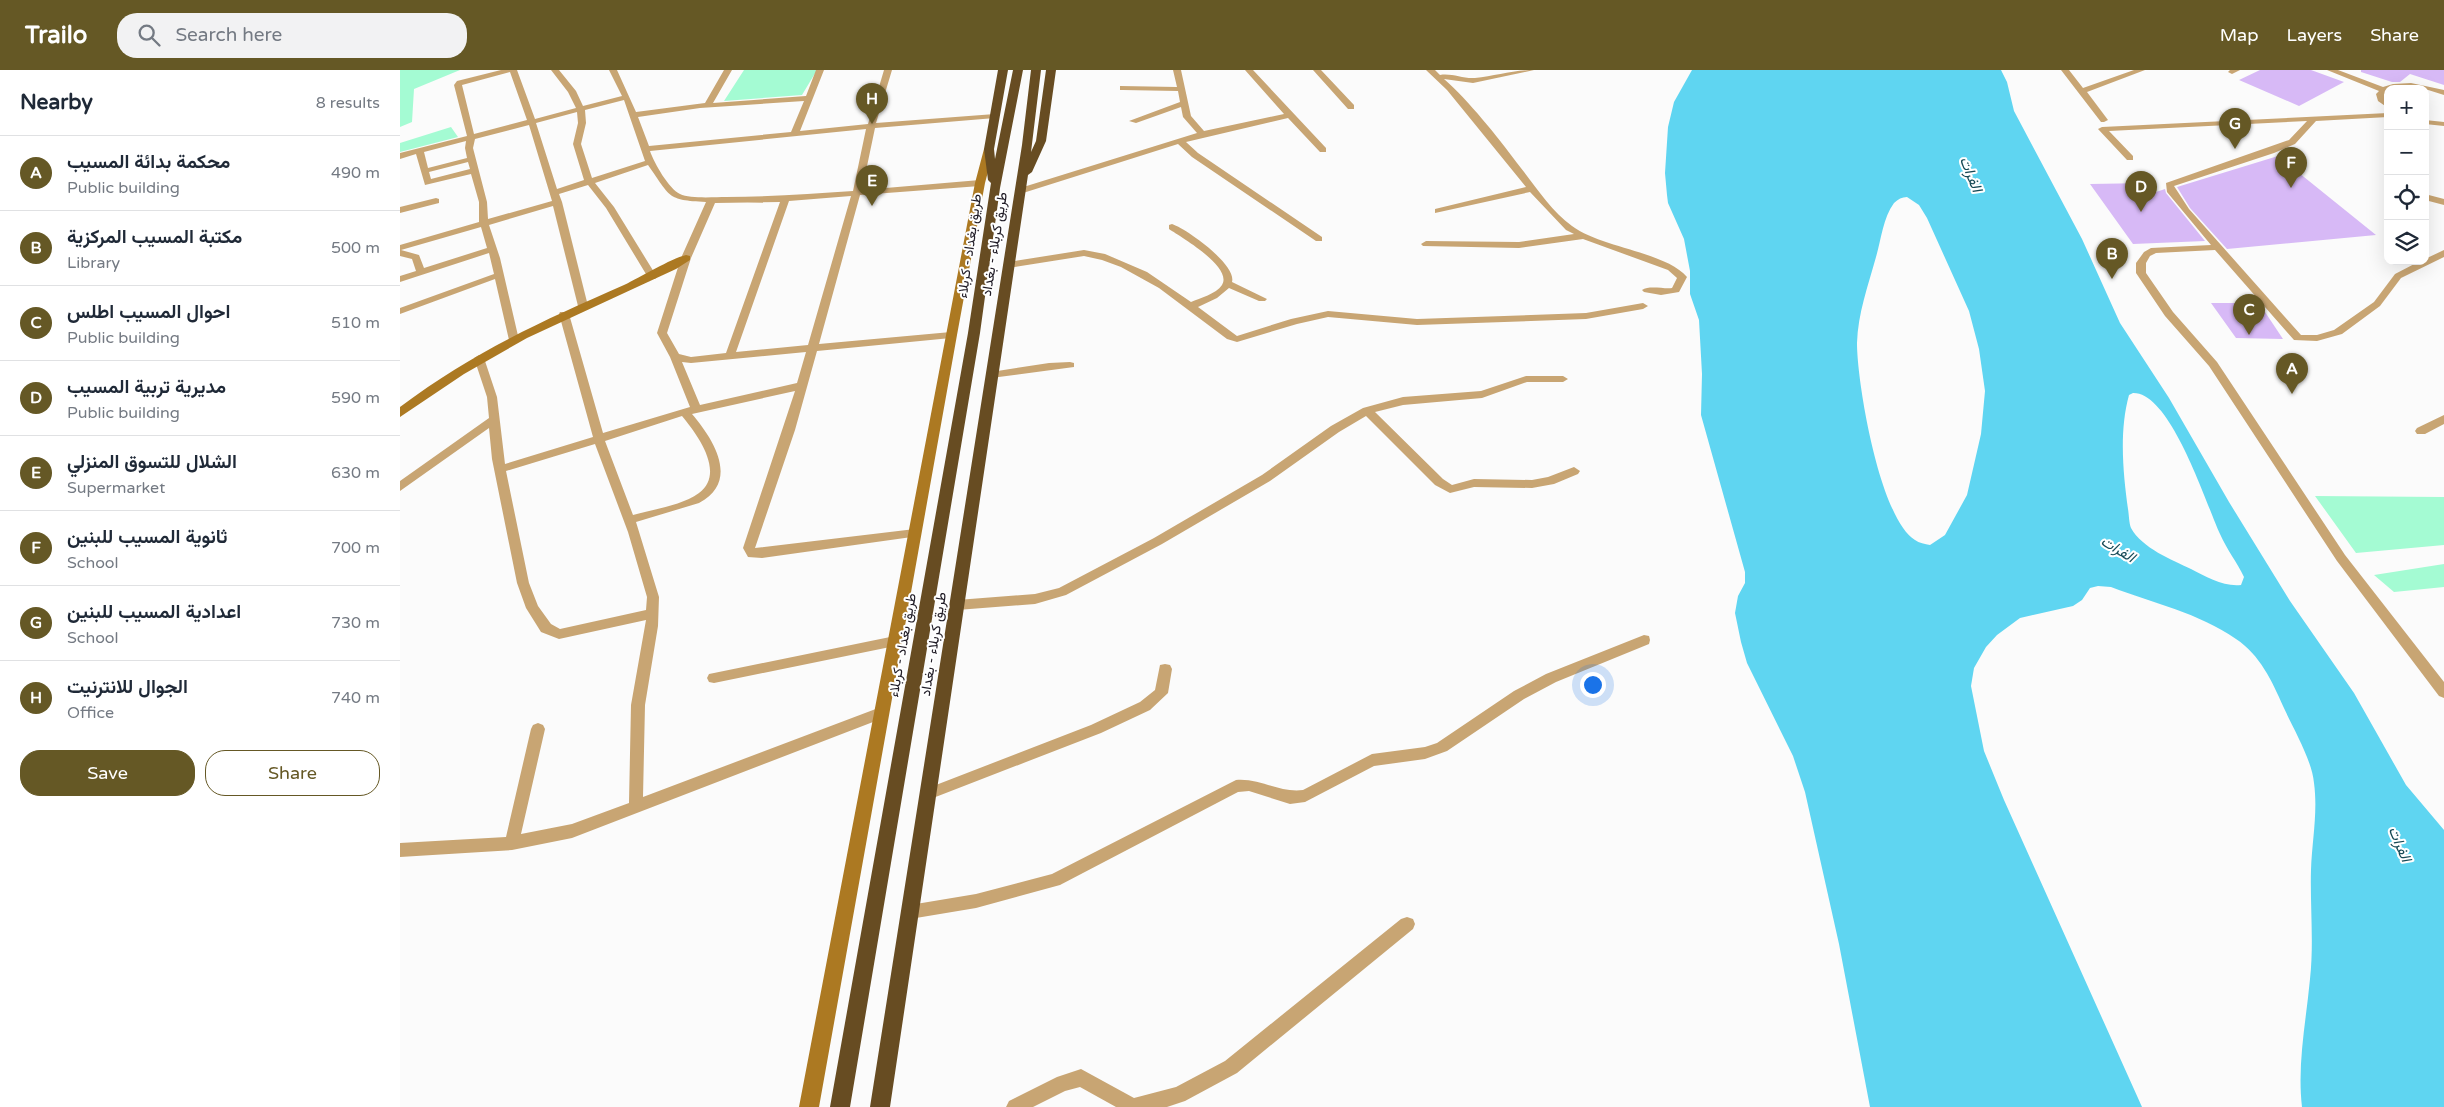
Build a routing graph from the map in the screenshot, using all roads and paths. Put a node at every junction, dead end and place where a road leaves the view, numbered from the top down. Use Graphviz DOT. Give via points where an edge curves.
graph roads {
  1 [pos="512,70"];
  2 [pos="555,70"];
  3 [pos="613,70"];
  4 [pos="728,70"];
  5 [pos="820,70"];
  6 [pos="888,70"];
  7 [pos="1003,70"];
  8 [pos="1051,70"];
  9 [pos="1177,70"];
  10 [pos="1249,70"];
  11 [pos="1317,70"];
  12 [pos="1430,70"];
  13 [pos="1530,70"];
  14 [pos="2065,70"];
  15 [pos="2141,70"];
  16 [pos="2331,70"];
  17 [pos="1036,72"];
  18 [pos="2347,72"];
  19 [pos="1018,73"];
  20 [pos="1440,77"];
  21 [pos="1123,88"];
  22 [pos="1181,89"];
  23 [pos="2383,90"];
  24 [pos="2083,91"];
  25 [pos="2444,93"];
  26 [pos="627,97"];
  27 [pos="809,98"];
  28 [pos="2384,102"];
  29 [pos="1184,103"];
  30 [pos="707,106"];
  31 [pos="1351,106"];
  32 [pos="580,109"];
  33 [pos="634,115"];
  34 [pos="1290,115"];
  35 [pos="2384,115"];
  36 [pos="995,116"];
  37 [pos="2104,120"];
  38 [pos="2313,120"];
  39 [pos="1133,121"];
  40 [pos="533,122"];
  41 [pos="2429,122"];
  42 [pos="2444,124"];
  43 [pos="871,126"];
  44 [pos="795,133"];
  45 [pos="1202,134"];
  46 [pos="471,138"];
  47 [pos="1180,141"];
  48 [pos="644,149"];
  49 [pos="989,149"];
  50 [pos="1323,150"];
  51 [pos="419,151"];
  52 [pos="400,156"];
  53 [pos="2130,158"];
  54 [pos="472,159"];
  55 [pos="650,162"];
  56 [pos="475,170"];
  57 [pos="425,171"];
  58 [pos="589,181"];
  59 [pos="987,186"];
  60 [pos="1020,189"];
  61 [pos="1531,189"];
  62 [pos="857,192"];
  63 [pos="554,193"];
  64 [pos="2429,198"];
  65 [pos="785,199"];
  66 [pos="712,200"];
  67 [pos="436,201"];
  68 [pos="558,202"];
  69 [pos="2444,202"];
  70 [pos="400,210"];
  71 [pos="1438,211"];
  72 [pos="484,223"];
  73 [pos="1172,227"];
  74 [pos="1583,236"];
  75 [pos="1319,239"];
  76 [pos="1426,244"];
  77 [pos="2219,247"];
  78 [pos="400,248"];
  79 [pos="492,249"];
  80 [pos="400,253"];
  81 [pos="2444,253"];
  82 [pos="985,257"];
  83 [pos="686,258"];
  84 [pos="1009,261"];
  85 [pos="421,273"];
  86 [pos="499,276"];
  87 [pos="652,277"];
  88 [pos="400,279"];
  89 [pos="1006,281"];
  90 [pos="981,284"];
  91 [pos="1228,284"];
  92 [pos="1647,290"];
  93 [pos="1262,299"];
  94 [pos="583,306"];
  95 [pos="1643,306"];
  96 [pos="1189,307"];
  97 [pos="400,311"];
  98 [pos="564,314"];
  99 [pos="951,335"];
  100 [pos="514,340"];
  101 [pos="812,350"];
  102 [pos="730,356"];
  103 [pos="675,357"];
  104 [pos="479,358"];
  105 [pos="1070,365"];
  106 [pos="991,375"];
  107 [pos="1563,379"];
  108 [pos="801,386"];
  109 [pos="697,410"];
  110 [pos="1367,411"];
  111 [pos="684,412"];
  112 [pos="400,413"];
  113 [pos="494,419"];
  114 [pos="2444,419"];
  115 [pos="2421,430"];
  116 [pos="599,440"];
  117 [pos="500,469"];
  118 [pos="1574,471"];
  119 [pos="400,487"];
  120 [pos="629,520"];
  121 [pos="914,533"];
  122 [pos="956,605"];
  123 [pos="652,614"];
  124 [pos="1644,640"];
  125 [pos="895,641"];
  126 [pos="1165,670"];
  127 [pos="714,678"];
  128 [pos="2442,687"];
  129 [pos="881,713"];
  130 [pos="538,729"];
  131 [pos="928,794"];
  132 [pos="636,807"];
  133 [pos="512,843"];
  134 [pos="400,850"];
  135 [pos="910,912"];
  136 [pos="1407,924"];
  137 [pos="809,1107"];
  138 [pos="840,1107"];
  139 [pos="880,1107"];
  140 [pos="1015,1107"];
  1 -- 40 [label="street"];
  1 -- 46 [label="street" via="458,86"];
  2 -- 32 [label="street" via="572,91"];
  3 -- 26 [label="street"];
  4 -- 30 [label="street"];
  5 -- 27 [label="street"];
  6 -- 43 [label="street"];
  7 -- 36 [label="highway"];
  8 -- 60 [label="highway" via="1041,141"];
  9 -- 22 [label="street"];
  10 -- 34 [label="street"];
  11 -- 31 [label="street"];
  12 -- 20 [label="street"];
  13 -- 20 [label="street" via="1473,81"];
  14 -- 24 [label="street"];
  15 -- 24 [label="street"];
  16 -- 18 [label="street"];
  17 -- 60 [label="highway, طريق كربلاء - بغداد"];
  18 -- 23 [label="street"];
  19 -- 59 [label="highway, طريق بغداد - كربلاء"];
  20 -- 61 [label="street"];
  21 -- 22 [label="street"];
  22 -- 29 [label="street"];
  23 -- 25 [label="street" via="2417,86"];
  23 -- 28 [label="street" via="2380,94"];
  24 -- 37 [label="street"];
  26 -- 32 [label="street"];
  26 -- 33 [label="street"];
  27 -- 30 [label="street"];
  27 -- 44 [label="street"];
  29 -- 39 [label="street"];
  29 -- 45 [label="street" via="1187,116"];
  30 -- 33 [label="street"];
  32 -- 40 [label="street"];
  32 -- 58 [label="street" via="582,123 577,144"];
  33 -- 48 [label="street"];
  34 -- 45 [label="street"];
  34 -- 50 [label="street"];
  35 -- 38 [label="street"];
  36 -- 43 [label="street"];
  36 -- 49 [label="highway"];
  38 -- 53 [label="street" via="2102,129"];
  38 -- 77 [label="street" via="2292,142 2168,185"];
  40 -- 46 [label="street"];
  40 -- 63 [label="street"];
  41 -- 42 [label="street"];
  43 -- 44 [label="street"];
  43 -- 62 [label="street"];
  44 -- 48 [label="street"];
  45 -- 47 [label="street"];
  46 -- 51 [label="street"];
  46 -- 54 [label="street"];
  47 -- 60 [label="street"];
  47 -- 75 [label="street" via="1195,155"];
  48 -- 55 [label="street"];
  49 -- 59 [label="main road"];
  51 -- 52 [label="street"];
  51 -- 57 [label="street"];
  54 -- 56 [label="street"];
  54 -- 57 [label="street"];
  55 -- 58 [label="street"];
  55 -- 66 [label="street" via="672,193 680,198"];
  56 -- 57 [label="street" via="428,183"];
  56 -- 72 [label="street" via="483,202"];
  58 -- 63 [label="street"];
  58 -- 87 [label="street" via="610,207"];
  59 -- 62 [label="street"];
  59 -- 82 [label="highway, طريق بغداد - كربلاء"];
  59 -- 99 [label="main road"];
  60 -- 84 [label="highway, طريق كربلاء - بغداد"];
  61 -- 71 [label="street"];
  61 -- 74 [label="street" via="1551,212"];
  62 -- 65 [label="street"];
  62 -- 101 [label="street"];
  63 -- 68 [label="street"];
  64 -- 69 [label="street"];
  65 -- 66 [label="street"];
  65 -- 102 [label="street"];
  66 -- 83 [label="street"];
  67 -- 70 [label="street"];
  68 -- 72 [label="street"];
  68 -- 94 [label="street"];
  72 -- 78 [label="street"];
  72 -- 79 [label="street"];
  73 -- 91 [label="street" via="1212,255 1230,277"];
  74 -- 76 [label="street" via="1519,245"];
  74 -- 92 [label="street" via="1671,268 1682,276 1676,290"];
  77 -- 81 [label="street" via="2298,338 2317,338 2338,332 2377,304 2398,276"];
  77 -- 128 [label="street" via="2154,250 2141,263 2141,273 2170,314 2213,364 2341,558"];
  79 -- 85 [label="street"];
  79 -- 86 [label="street"];
  80 -- 85 [label="street" via="416,257"];
  82 -- 84 [label="highway"];
  82 -- 90 [label="highway, طريق بغداد - كربلاء"];
  83 -- 87 [label="main road"];
  83 -- 103 [label="street" via="662,333"];
  84 -- 89 [label="highway, طريق كربلاء - بغداد"];
  84 -- 96 [label="street" via="1095,254 1142,274"];
  85 -- 88 [label="street"];
  86 -- 97 [label="street"];
  86 -- 100 [label="street"];
  87 -- 94 [label="main road"];
  89 -- 90 [label="highway" via="994,279"];
  89 -- 106 [label="highway, طريق كربلاء - بغداد"];
  90 -- 138 [label="highway, طريق بغداد - كربلاء"];
  91 -- 93 [label="street"];
  91 -- 96 [label="street"];
  94 -- 98 [label="main road"];
  95 -- 96 [label="street" via="1586,316 1417,322 1328,314 1237,339"];
  98 -- 100 [label="main road"];
  98 -- 116 [label="street"];
  99 -- 101 [label="street"];
  99 -- 121 [label="main road"];
  100 -- 104 [label="main road"];
  101 -- 102 [label="street"];
  101 -- 108 [label="street"];
  102 -- 103 [label="street" via="691,360"];
  103 -- 109 [label="street"];
  104 -- 112 [label="main road"];
  104 -- 113 [label="street" via="492,397"];
  105 -- 106 [label="street"];
  106 -- 122 [label="highway, طريق كربلاء - بغداد"];
  107 -- 110 [label="street" via="1526,379 1482,394 1403,401"];
  108 -- 109 [label="street"];
  108 -- 121 [label="street" via="749,548 752,554"];
  109 -- 111 [label="street"];
  110 -- 118 [label="street" via="1450,489 1474,483 1532,484"];
  110 -- 122 [label="street" via="1335,428 1266,478 1079,584 1035,599"];
  111 -- 116 [label="street"];
  111 -- 120 [label="street" via="711,452 716,468 713,485 704,495"];
  113 -- 117 [label="street"];
  113 -- 119 [label="street"];
  114 -- 115 [label="street"];
  116 -- 117 [label="street"];
  116 -- 120 [label="street"];
  117 -- 123 [label="street" via="523,584 532,608 546,628 559,634"];
  120 -- 123 [label="street" via="646,568"];
  121 -- 125 [label="main road"];
  122 -- 131 [label="highway, طريق كربلاء - بغداد"];
  123 -- 132 [label="street" via="638,704"];
  124 -- 135 [label="street" via="1551,678 1442,747 1425,753 1372,760 1305,796 1290,798 1249,786 1236,786 1055,880 976,901"];
  125 -- 127 [label="street"];
  125 -- 129 [label="main road"];
  126 -- 131 [label="street" via="1161,693 1145,706 1096,729"];
  129 -- 132 [label="street"];
  129 -- 137 [label="main road"];
  130 -- 133 [label="street"];
  131 -- 135 [label="highway, طريق كربلاء - بغداد"];
  132 -- 133 [label="street" via="572,831"];
  133 -- 134 [label="street"];
  135 -- 139 [label="highway, طريق كربلاء - بغداد"];
  136 -- 140 [label="street" via="1231,1067 1179,1095 1133,1107 1081,1078 1062,1083"];
}
